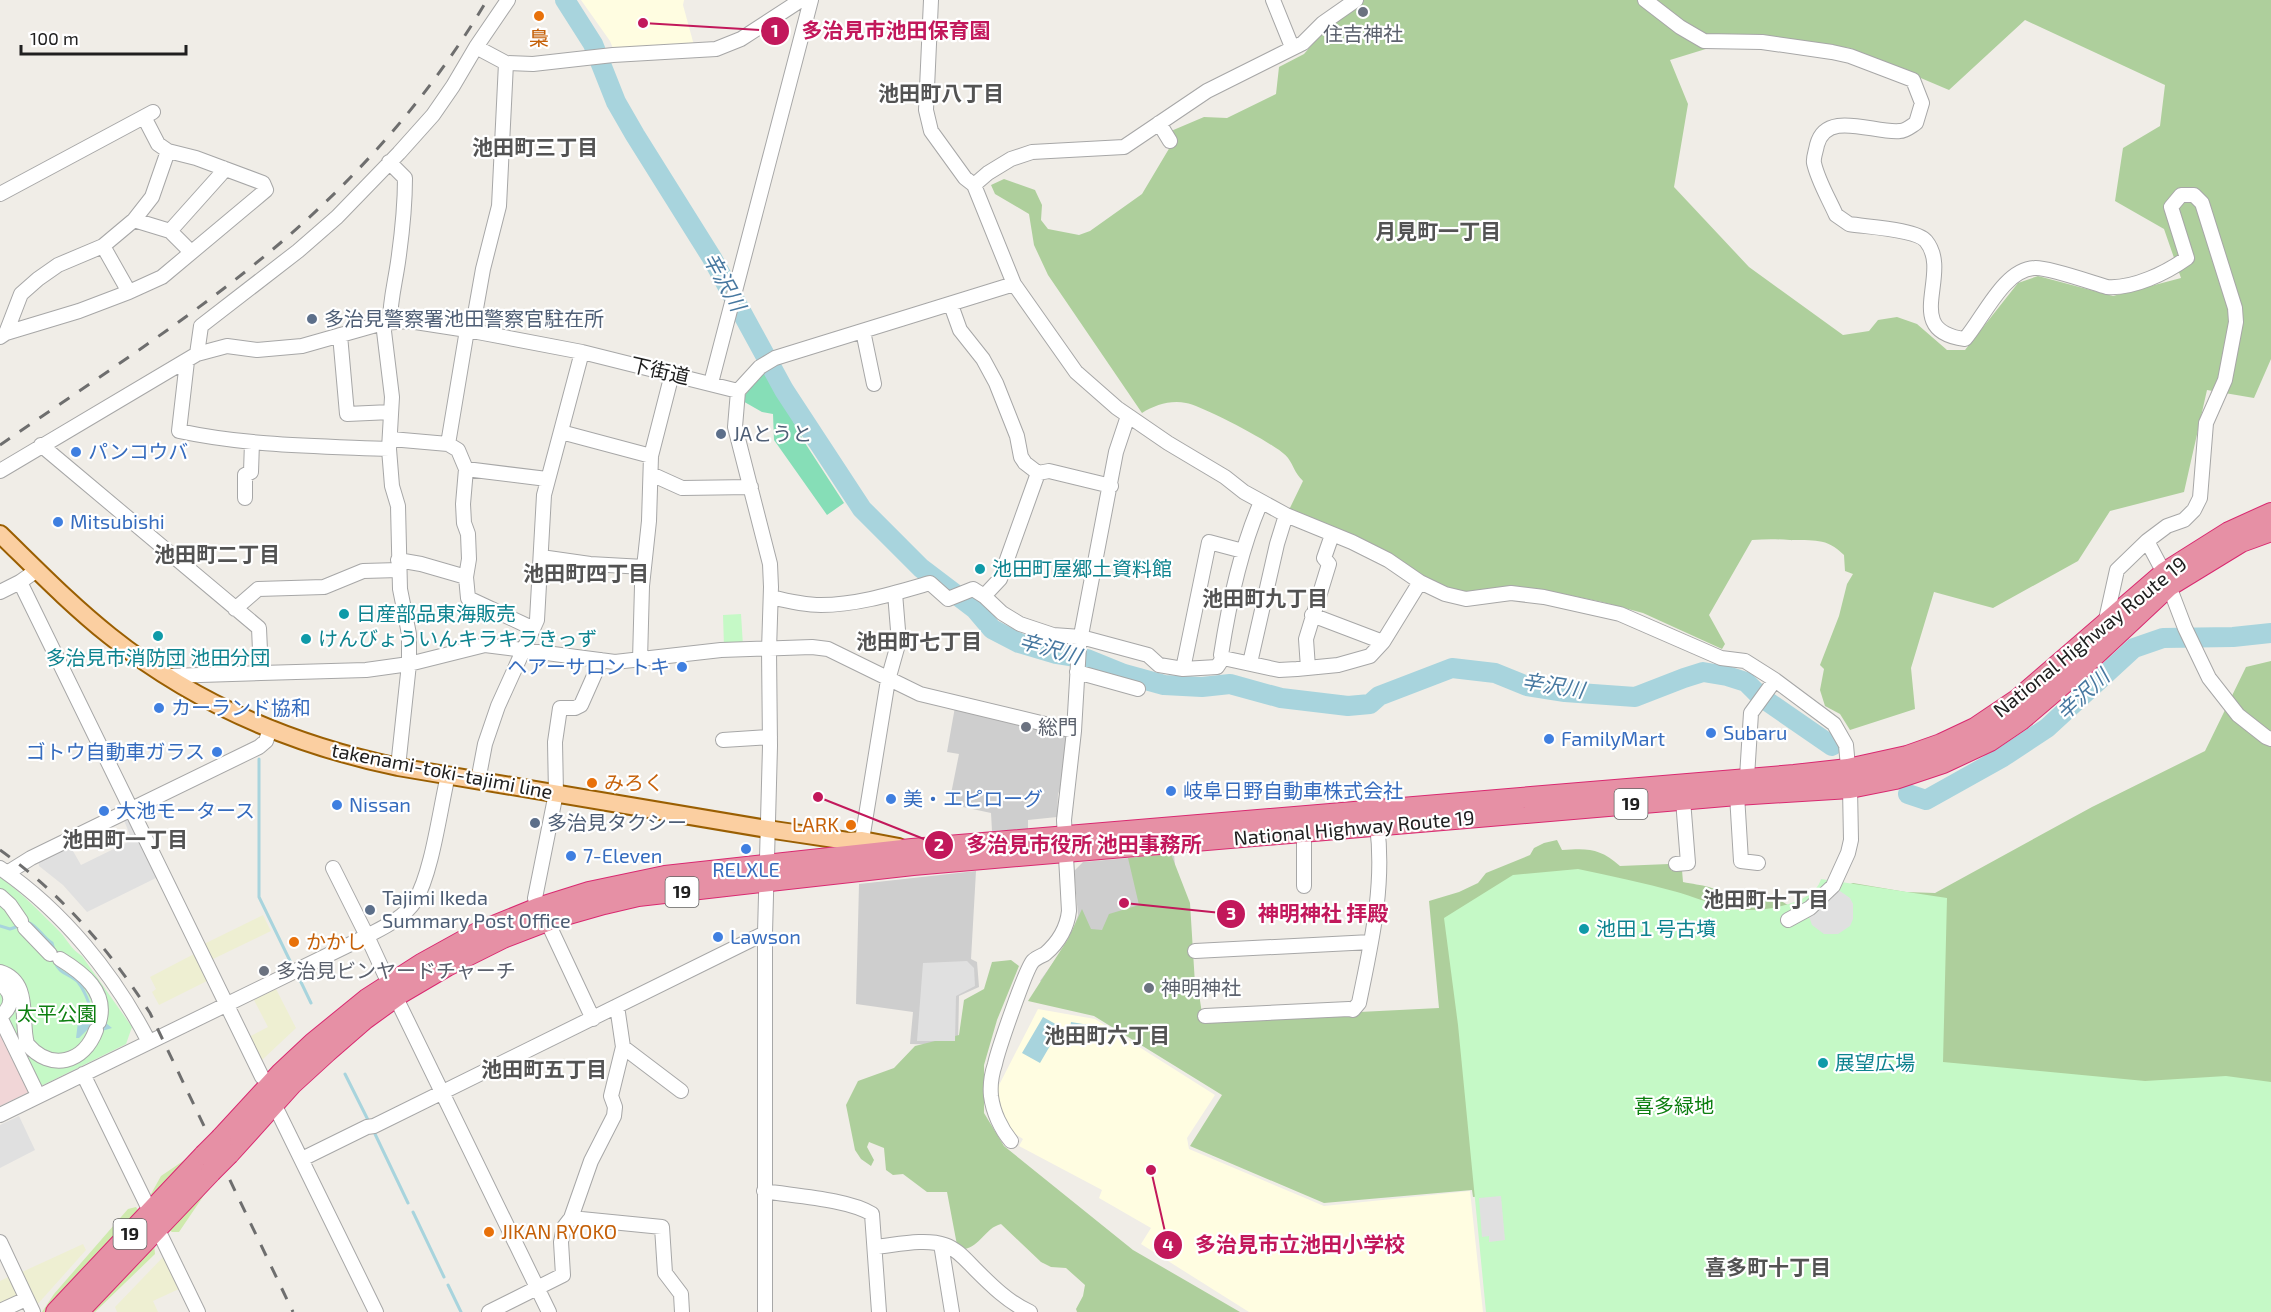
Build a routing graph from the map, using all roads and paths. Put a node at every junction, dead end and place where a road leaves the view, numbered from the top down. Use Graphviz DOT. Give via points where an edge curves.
graph roads {
  1 [pos="508,0"];
  2 [pos="801,0"];
  3 [pos="811,0"];
  4 [pos="931,0"];
  5 [pos="1273,0"];
  6 [pos="1356,0"];
  7 [pos="1645,0"];
  8 [pos="1292,47"];
  9 [pos="476,48"];
  10 [pos="506,63"];
  11 [pos="1159,123"];
  12 [pos="1170,141"];
  13 [pos="168,151"];
  14 [pos="389,162"];
  15 [pos="223,168"];
  16 [pos="974,185"];
  17 [pos="0,194"];
  18 [pos="134,220"];
  19 [pos="171,231"];
  20 [pos="103,246"];
  21 [pos="191,252"];
  22 [pos="1014,284"];
  23 [pos="129,292"];
  24 [pos="951,305"];
  25 [pos="387,323"];
  26 [pos="470,330"];
  27 [pos="863,331"];
  28 [pos="3,335"];
  29 [pos="340,335"];
  30 [pos="582,352"];
  31 [pos="192,358"];
  32 [pos="672,374"];
  33 [pos="711,383"];
  34 [pos="874,384"];
  35 [pos="738,391"];
  36 [pos="391,412"];
  37 [pos="1128,416"];
  38 [pos="561,432"];
  39 [pos="252,442"];
  40 [pos="390,444"];
  41 [pos="448,444"];
  42 [pos="41,445"];
  43 [pos="651,456"];
  44 [pos="466,470"];
  45 [pos="0,471"];
  46 [pos="1038,473"];
  47 [pos="651,474"];
  48 [pos="547,479"];
  49 [pos="1111,486"];
  50 [pos="751,488"];
  51 [pos="245,498"];
  52 [pos="1261,502"];
  53 [pos="2271,513"];
  54 [pos="1286,516"];
  55 [pos="2271,531"];
  56 [pos="0,534"];
  57 [pos="1332,535"];
  58 [pos="2147,541"];
  59 [pos="1243,551"];
  60 [pos="541,556"];
  61 [pos="398,565"];
  62 [pos="644,567"];
  63 [pos="37,570"];
  64 [pos="466,577"];
  65 [pos="2167,580"];
  66 [pos="21,582"];
  67 [pos="1420,582"];
  68 [pos="0,592"];
  69 [pos="895,593"];
  70 [pos="984,596"];
  71 [pos="771,597"];
  72 [pos="235,609"];
  73 [pos="1312,615"];
  74 [pos="2105,624"];
  75 [pos="532,628"];
  76 [pos="1080,642"];
  77 [pos="1383,642"];
  78 [pos="522,650"];
  79 [pos="769,650"];
  80 [pos="1223,658"];
  81 [pos="600,660"];
  82 [pos="640,660"];
  83 [pos="1250,663"];
  84 [pos="409,664"];
  85 [pos="1308,668"];
  86 [pos="1183,669"];
  87 [pos="1077,671"];
  88 [pos="261,673"];
  89 [pos="169,676"];
  90 [pos="888,680"];
  91 [pos="1772,684"];
  92 [pos="1138,689"];
  93 [pos="270,729"];
  94 [pos="1074,731"];
  95 [pos="770,737"];
  96 [pos="2271,739"];
  97 [pos="723,740"];
  98 [pos="398,767"];
  99 [pos="448,775"];
  100 [pos="1747,777"];
  101 [pos="1849,778"];
  102 [pos="478,781"];
  103 [pos="556,793"];
  104 [pos="1737,795"];
  105 [pos="1683,800"];
  106 [pos="132,809"];
  107 [pos="1377,825"];
  108 [pos="767,829"];
  109 [pos="1304,832"];
  110 [pos="862,840"];
  111 [pos="1065,844"];
  112 [pos="912,849"];
  113 [pos="1758,863"];
  114 [pos="1676,864"];
  115 [pos="333,868"];
  116 [pos="2,873"];
  117 [pos="766,874"];
  118 [pos="1304,886"];
  119 [pos="0,896"];
  120 [pos="543,915"];
  121 [pos="1788,920"];
  122 [pos="765,933"];
  123 [pos="367,936"];
  124 [pos="1371,942"];
  125 [pos="1195,951"];
  126 [pos="0,972"];
  127 [pos="385,975"];
  128 [pos="0,984"];
  129 [pos="399,1004"];
  130 [pos="227,1005"];
  131 [pos="617,1006"];
  132 [pos="1,1016"];
  133 [pos="1205,1016"];
  134 [pos="593,1019"];
  135 [pos="149,1042"];
  136 [pos="21,1047"];
  137 [pos="623,1047"];
  138 [pos="83,1074"];
  139 [pos="262,1077"];
  140 [pos="35,1089"];
  141 [pos="681,1091"];
  142 [pos="442,1092"];
  143 [pos="278,1112"];
  144 [pos="0,1115"];
  145 [pos="1011,1141"];
  146 [pos="302,1159"];
  147 [pos="207,1164"];
  148 [pos="764,1191"];
  149 [pos="147,1205"];
  150 [pos="571,1218"];
  151 [pos="161,1236"];
  152 [pos="0,1242"];
  153 [pos="940,1244"];
  154 [pos="875,1247"];
  155 [pos="537,1288"];
  156 [pos="26,1299"];
  157 [pos="0,1311"];
  158 [pos="33,1312"];
  159 [pos="56,1312"];
  160 [pos="78,1312"];
  161 [pos="198,1312"];
  162 [pos="376,1312"];
  163 [pos="489,1312"];
  164 [pos="549,1312"];
  165 [pos="682,1312"];
  166 [pos="765,1312"];
  167 [pos="879,1312"];
  168 [pos="952,1312"];
  169 [pos="1030,1312"];
  1 -- 9 [label="street"];
  2 -- 10 [label="street" via="741,39 716,49"];
  3 -- 33 [label="street"];
  4 -- 16 [label="street" via="927,110 931,131 964,178"];
  5 -- 8 [label="street"];
  6 -- 8 [label="street" via="1323,23 1303,44"];
  7 -- 58 [label="street" via="1704,41 1762,42 1832,52 1913,80 1922,103 1916,123 1903,131 1831,126 1818,141 1814,164 1836,215 1843,220 1915,234 1925,240 1934,263 1930,313 1937,327 1950,337 1965,339 2011,277 2035,267 2118,288 2175,266 2187,258 2171,207 2181,195 2194,195 2202,203 2236,322 2225,380 2206,423 2200,498 2184,520 2167,526"];
  8 -- 11 [label="street" via="1207,91"];
  9 -- 10 [label="street"];
  9 -- 14 [label="street" via="433,115"];
  10 -- 26 [label="street" via="499,206"];
  11 -- 12 [label="street"];
  11 -- 16 [label="street" via="1124,147 1032,152 1011,159"];
  13 -- 15 [label="street"];
  13 -- 17 [label="street" via="158,144 148,114"];
  13 -- 18 [label="street" via="152,197"];
  14 -- 25 [label="street" via="405,178 405,203"];
  14 -- 31 [label="street" via="337,217 201,326"];
  15 -- 19 [label="street"];
  15 -- 21 [label="street" via="262,183 266,190"];
  16 -- 22 [label="street"];
  18 -- 19 [label="street"];
  18 -- 20 [label="street"];
  19 -- 21 [label="street"];
  20 -- 23 [label="street"];
  20 -- 28 [label="street" via="58,265 21,294"];
  21 -- 23 [label="street" via="162,277"];
  22 -- 24 [label="street"];
  22 -- 37 [label="street" via="1076,372"];
  23 -- 28 [label="street"];
  24 -- 27 [label="street"];
  24 -- 46 [label="street" via="960,330 996,383 1021,457"];
  25 -- 26 [label="street, 下街道" via="408,321"];
  25 -- 29 [label="street, 下街道"];
  25 -- 36 [label="street"];
  26 -- 30 [label="street, 下街道"];
  26 -- 41 [label="street"];
  27 -- 34 [label="street"];
  27 -- 35 [label="street" via="760,367"];
  29 -- 31 [label="street, 下街道" via="302,346 257,350 227,346"];
  29 -- 36 [label="street" via="347,414"];
  30 -- 32 [label="street, 下街道"];
  30 -- 38 [label="street"];
  31 -- 39 [label="street" via="179,430"];
  31 -- 42 [label="street, 下街道"];
  32 -- 33 [label="street, 下街道"];
  32 -- 43 [label="street"];
  33 -- 35 [label="street, 下街道"];
  35 -- 50 [label="street" via="735,427"];
  36 -- 40 [label="street"];
  37 -- 49 [label="street" via="1116,452"];
  37 -- 52 [label="street"];
  38 -- 43 [label="street"];
  38 -- 48 [label="street"];
  39 -- 40 [label="street"];
  39 -- 51 [label="street"];
  40 -- 41 [label="street"];
  40 -- 61 [label="street" via="392,486 398,506"];
  41 -- 44 [label="street" via="458,450"];
  42 -- 45 [label="street, 下街道"];
  42 -- 72 [label="street"];
  43 -- 47 [label="street"];
  44 -- 48 [label="street"];
  44 -- 64 [label="street"];
  46 -- 49 [label="street" via="1049,471"];
  46 -- 70 [label="street" via="1000,579"];
  47 -- 50 [label="street" via="682,488"];
  47 -- 62 [label="street"];
  48 -- 60 [label="street"];
  49 -- 76 [label="street"];
  50 -- 71 [label="street" via="770,564"];
  52 -- 54 [label="street"];
  52 -- 59 [label="street"];
  53 -- 65 [label="highway, National Highway Route 19 / 19" via="2229,532"];
  54 -- 57 [label="street"];
  54 -- 83 [label="street"];
  55 -- 65 [label="highway, National Highway Route 19 / 19"];
  56 -- 63 [label="main road, takenami-toki-tajimi line"];
  57 -- 67 [label="street" via="1388,560"];
  57 -- 73 [label="street" via="1324,558 1329,564"];
  58 -- 65 [label="street"];
  58 -- 74 [label="street" via="2117,570"];
  59 -- 80 [label="street" via="1225,628"];
  59 -- 86 [label="street" via="1209,542"];
  60 -- 62 [label="street"];
  60 -- 75 [label="street" via="538,610"];
  61 -- 64 [label="street" via="421,564"];
  61 -- 72 [label="street" via="363,571 324,587 258,589"];
  61 -- 84 [label="street" via="409,633"];
  62 -- 82 [label="street"];
  63 -- 66 [label="street"];
  63 -- 89 [label="main road, takenami-toki-tajimi line" via="111,637"];
  64 -- 75 [label="street" via="468,598"];
  65 -- 74 [label="highway, National Highway Route 19 / 19"];
  65 -- 96 [label="street" via="2209,678 2238,715"];
  65 -- 101 [label="highway, National Highway Route 19 / 19" via="2075,674 1990,741 1895,779"];
  66 -- 68 [label="street"];
  66 -- 106 [label="street"];
  67 -- 77 [label="street"];
  67 -- 91 [label="street" via="1466,599 1511,593 1620,614 1720,658 1745,661"];
  69 -- 70 [label="street" via="930,583 948,599 973,589"];
  69 -- 71 [label="street" via="822,605"];
  69 -- 90 [label="street" via="897,648"];
  70 -- 76 [label="street" via="1020,624"];
  71 -- 79 [label="street"];
  72 -- 88 [label="street" via="259,628"];
  73 -- 77 [label="street"];
  73 -- 85 [label="street" via="1306,639"];
  74 -- 101 [label="highway, National Highway Route 19 / 19" via="2018,699 1975,728"];
  75 -- 78 [label="street"];
  76 -- 86 [label="street" via="1149,655 1159,665"];
  76 -- 87 [label="street"];
  77 -- 85 [label="street" via="1370,656"];
  78 -- 81 [label="street"];
  78 -- 84 [label="street" via="485,645"];
  78 -- 102 [label="street" via="488,735"];
  79 -- 82 [label="street" via="721,650"];
  79 -- 90 [label="street" via="828,649"];
  79 -- 95 [label="street"];
  80 -- 83 [label="street"];
  80 -- 86 [label="street" via="1217,666"];
  81 -- 82 [label="street"];
  81 -- 103 [label="street" via="581,705 560,708 555,742"];
  83 -- 85 [label="street" via="1279,670"];
  84 -- 88 [label="street" via="366,670"];
  84 -- 98 [label="street"];
  87 -- 92 [label="street"];
  87 -- 94 [label="street"];
  88 -- 89 [label="street"];
  89 -- 93 [label="main road, takenami-toki-tajimi line" via="221,707"];
  90 -- 94 [label="street" via="920,694"];
  90 -- 110 [label="street"];
  91 -- 100 [label="street" via="1751,713"];
  91 -- 101 [label="street" via="1834,724 1846,745"];
  93 -- 98 [label="main road, takenami-toki-tajimi line" via="334,752"];
  93 -- 106 [label="street" via="259,747"];
  94 -- 111 [label="street"];
  95 -- 97 [label="street"];
  95 -- 108 [label="street"];
  98 -- 99 [label="main road, takenami-toki-tajimi line"];
  99 -- 102 [label="main road, takenami-toki-tajimi line"];
  99 -- 123 [label="street" via="425,878 414,902 394,922"];
  100 -- 101 [label="highway, National Highway Route 19 / 19"];
  100 -- 111 [label="highway, National Highway Route 19 / 19"];
  101 -- 104 [label="highway, National Highway Route 19 / 19"];
  101 -- 121 [label="street" via="1851,840 1838,878 1827,895"];
  102 -- 103 [label="main road, takenami-toki-tajimi line"];
  103 -- 108 [label="main road, takenami-toki-tajimi line"];
  103 -- 120 [label="street" via="535,897"];
  104 -- 105 [label="highway, National Highway Route 19 / 19"];
  104 -- 113 [label="street" via="1741,861"];
  105 -- 107 [label="highway, National Highway Route 19 / 19"];
  105 -- 114 [label="street" via="1688,863"];
  106 -- 116 [label="street"];
  106 -- 130 [label="street"];
  107 -- 109 [label="highway, National Highway Route 19 / 19"];
  107 -- 124 [label="street" via="1378,907"];
  108 -- 110 [label="main road, takenami-toki-tajimi line" via="848,842"];
  108 -- 117 [label="street"];
  109 -- 111 [label="highway, National Highway Route 19 / 19"];
  109 -- 118 [label="street"];
  110 -- 112 [label="main road, takenami-toki-tajimi line"];
  111 -- 112 [label="highway, National Highway Route 19 / 19"];
  111 -- 117 [label="highway, National Highway Route 19 / 19" via="913,865"];
  111 -- 145 [label="street" via="1068,923 1051,948 1032,961 995,1062 991,1094 999,1122"];
  112 -- 117 [label="highway, National Highway Route 19 / 19"];
  115 -- 123 [label="street"];
  116 -- 135 [label="street" via="58,917 97,959"];
  117 -- 120 [label="highway, National Highway Route 19 / 19"];
  117 -- 122 [label="street"];
  119 -- 136 [label="street" via="55,956 77,970 95,989 100,1001 92,1041 75,1058 41,1058"];
  120 -- 134 [label="street"];
  120 -- 147 [label="highway, National Highway Route 19 / 19, bridge" via="479,932 367,999 281,1073"];
  122 -- 131 [label="street"];
  122 -- 148 [label="street"];
  123 -- 127 [label="street"];
  123 -- 130 [label="street"];
  124 -- 125 [label="street"];
  124 -- 133 [label="street" via="1359,1003 1353,1010"];
  126 -- 136 [label="street" via="17,983 22,993"];
  128 -- 132 [label="street" via="11,1000"];
  129 -- 142 [label="street"];
  130 -- 135 [label="street"];
  130 -- 139 [label="street"];
  131 -- 134 [label="street"];
  131 -- 137 [label="street"];
  132 -- 136 [label="street"];
  134 -- 142 [label="street"];
  135 -- 138 [label="street"];
  136 -- 140 [label="street"];
  137 -- 141 [label="street"];
  137 -- 150 [label="street" via="611,1096 614,1116 591,1161"];
  138 -- 144 [label="street"];
  138 -- 149 [label="street"];
  142 -- 146 [label="street"];
  142 -- 155 [label="street"];
  143 -- 146 [label="street"];
  146 -- 162 [label="street"];
  147 -- 159 [label="highway, National Highway Route 19 / 19"];
  147 -- 160 [label="highway, National Highway Route 19 / 19"];
  148 -- 154 [label="street" via="864,1209 872,1214"];
  148 -- 166 [label="street"];
  150 -- 155 [label="street" via="561,1242 563,1275"];
  150 -- 165 [label="street" via="662,1227 665,1273 681,1294"];
  151 -- 161 [label="street"];
  152 -- 156 [label="street"];
  153 -- 154 [label="street"];
  153 -- 168 [label="street"];
  153 -- 169 [label="street" via="960,1254 996,1289"];
  154 -- 167 [label="street"];
  155 -- 163 [label="street"];
  155 -- 164 [label="street"];
  156 -- 157 [label="street"];
  156 -- 158 [label="street"];
}
